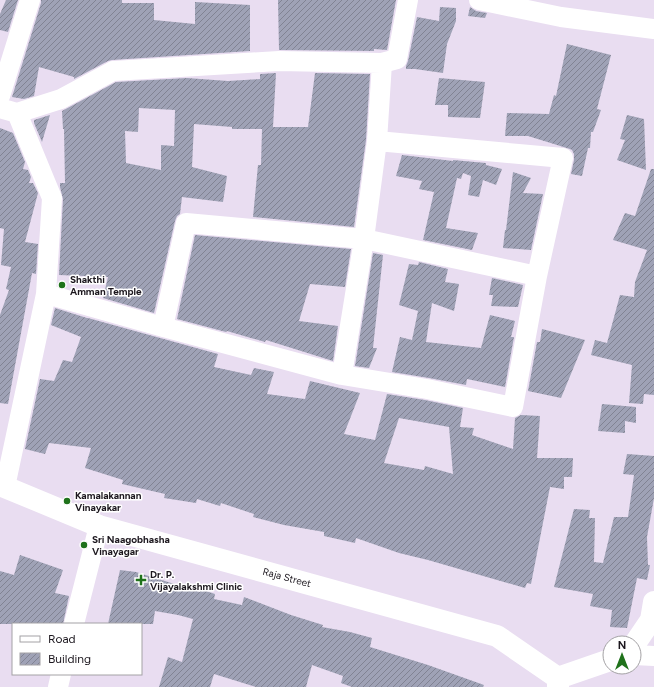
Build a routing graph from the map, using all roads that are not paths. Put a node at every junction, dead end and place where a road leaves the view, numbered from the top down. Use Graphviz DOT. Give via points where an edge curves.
graph roads {
  1 [pos="30,0"];
  2 [pos="408,0"];
  3 [pos="479,0"];
  4 [pos="654,29"];
  5 [pos="382,63"];
  6 [pos="0,96"];
  7 [pos="9,111"];
  8 [pos="378,141"];
  9 [pos="364,239"];
  10 [pos="537,276"];
  11 [pos="46,294"];
  12 [pos="163,327"];
  13 [pos="342,375"];
  14 [pos="3,486"];
  15 [pos="99,526"];
  16 [pos="654,602"];
  17 [pos="74,623"];
  18 [pos="641,635"];
  19 [pos="642,655"];
  20 [pos="654,656"];
  21 [pos="602,664"];
  22 [pos="61,675"];
  23 [pos="558,683"];
  24 [pos="58,687"];
  1 -- 6 [label="street"];
  2 -- 5 [label="street" via="397,59"];
  3 -- 4 [label="street" via="561,17"];
  5 -- 7 [label="street" via="279,61 113,71 61,99"];
  5 -- 8 [label="street"];
  7 -- 11 [label="street" via="52,198"];
  8 -- 9 [label="street"];
  8 -- 10 [label="street" via="563,158"];
  9 -- 10 [label="street"];
  9 -- 12 [label="street" via="186,223"];
  9 -- 13 [label="street"];
  10 -- 13 [label="street" via="513,407"];
  11 -- 12 [label="street"];
  11 -- 14 [label="street"];
  12 -- 13 [label="street"];
  14 -- 15 [label="main road, Raja Street"];
  15 -- 17 [label="street"];
  15 -- 23 [label="main road, Raja Street" via="497,636"];
  16 -- 18 [label="main road" via="652,620"];
  19 -- 20 [label="street"];
  21 -- 23 [label="main road"];
  22 -- 24 [label="street"];
}
